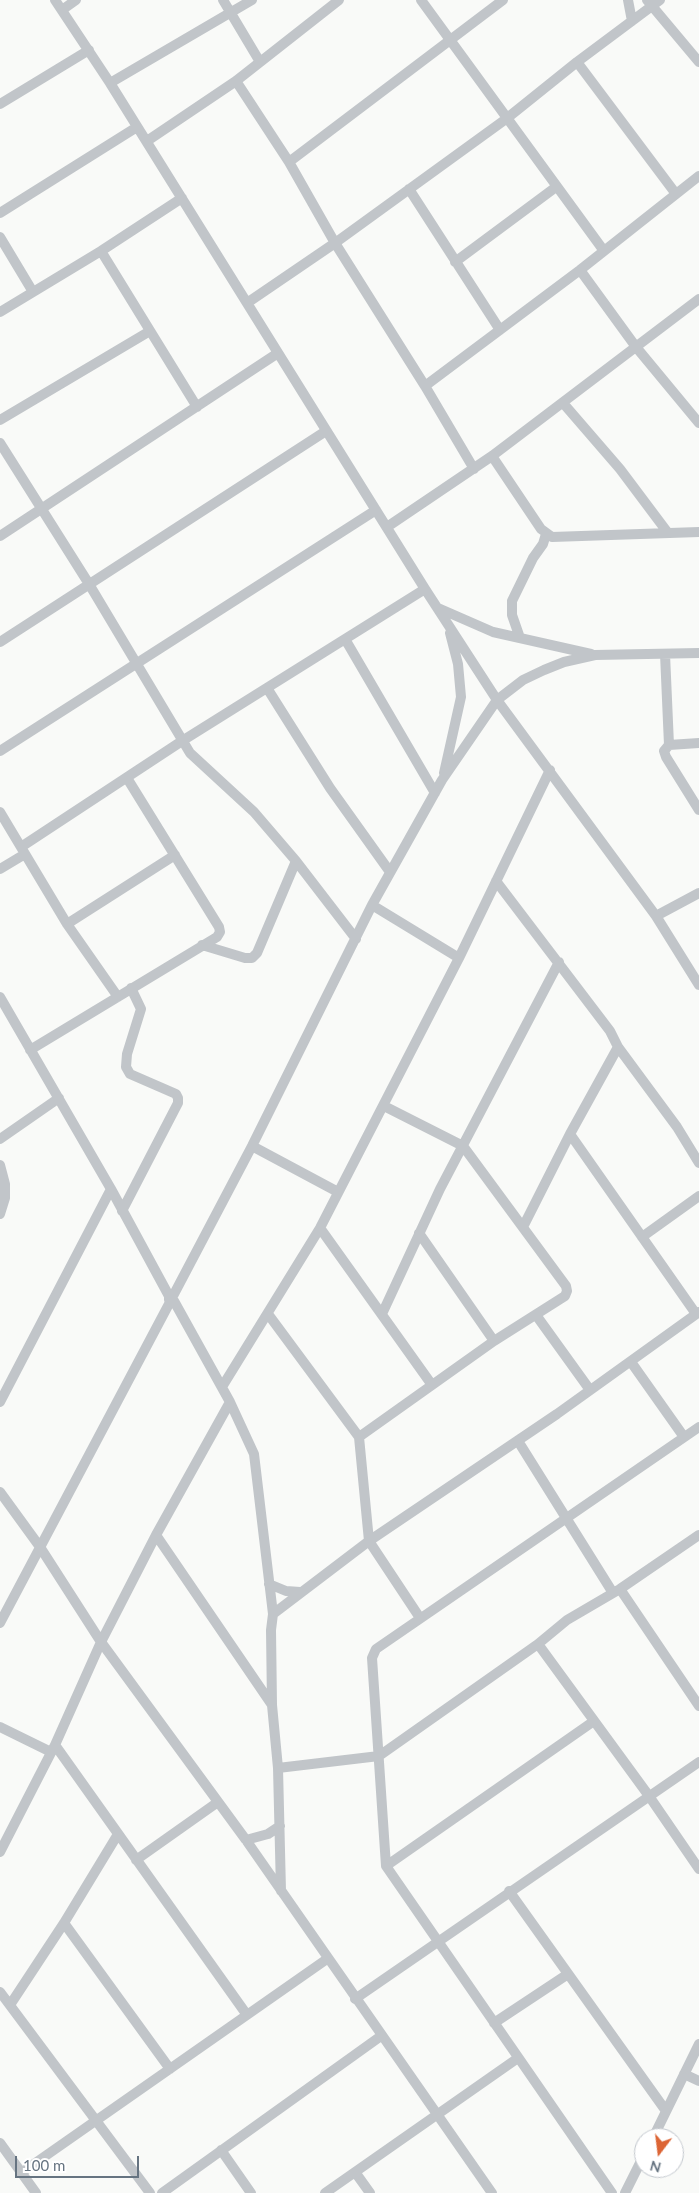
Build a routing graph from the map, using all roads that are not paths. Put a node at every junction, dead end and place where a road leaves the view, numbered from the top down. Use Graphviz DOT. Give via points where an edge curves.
graph roads {
  1 [pos="55,0"];
  2 [pos="76,0"];
  3 [pos="223,0"];
  4 [pos="252,0"];
  5 [pos="339,0"];
  6 [pos="421,0"];
  7 [pos="503,0"];
  8 [pos="628,0"];
  9 [pos="653,2"];
  10 [pos="62,10"];
  11 [pos="231,14"];
  12 [pos="632,21"];
  13 [pos="450,41"];
  14 [pos="89,50"];
  15 [pos="260,62"];
  16 [pos="577,62"];
  17 [pos="699,62"];
  18 [pos="236,80"];
  19 [pos="110,83"];
  20 [pos="0,104"];
  21 [pos="506,119"];
  22 [pos="137,127"];
  23 [pos="147,141"];
  24 [pos="289,162"];
  25 [pos="699,176"];
  26 [pos="556,187"];
  27 [pos="409,189"];
  28 [pos="676,194"];
  29 [pos="182,198"];
  30 [pos="0,213"];
  31 [pos="0,237"];
  32 [pos="335,244"];
  33 [pos="101,251"];
  34 [pos="604,251"];
  35 [pos="455,262"];
  36 [pos="580,270"];
  37 [pos="33,292"];
  38 [pos="699,299"];
  39 [pos="247,303"];
  40 [pos="0,312"];
  41 [pos="500,330"];
  42 [pos="150,331"];
  43 [pos="636,347"];
  44 [pos="278,353"];
  45 [pos="425,386"];
  46 [pos="563,403"];
  47 [pos="197,407"];
  48 [pos="0,420"];
  49 [pos="699,423"];
  50 [pos="326,431"];
  51 [pos="0,443"];
  52 [pos="492,456"];
  53 [pos="474,469"];
  54 [pos="42,510"];
  55 [pos="376,510"];
  56 [pos="387,527"];
  57 [pos="699,532"];
  58 [pos="668,533"];
  59 [pos="546,534"];
  60 [pos="0,536"];
  61 [pos="89,584"];
  62 [pos="426,589"];
  63 [pos="437,607"];
  64 [pos="448,625"];
  65 [pos="520,638"];
  66 [pos="345,639"];
  67 [pos="0,642"];
  68 [pos="699,653"];
  69 [pos="665,654"];
  70 [pos="595,655"];
  71 [pos="136,663"];
  72 [pos="267,688"];
  73 [pos="497,700"];
  74 [pos="182,741"];
  75 [pos="699,743"];
  76 [pos="669,745"];
  77 [pos="0,752"];
  78 [pos="550,770"];
  79 [pos="127,778"];
  80 [pos="442,780"];
  81 [pos="699,790"];
  82 [pos="435,793"];
  83 [pos="691,797"];
  84 [pos="699,810"];
  85 [pos="0,812"];
  86 [pos="23,850"];
  87 [pos="175,855"];
  88 [pos="296,861"];
  89 [pos="0,868"];
  90 [pos="390,872"];
  91 [pos="496,881"];
  92 [pos="699,893"];
  93 [pos="372,905"];
  94 [pos="656,916"];
  95 [pos="67,924"];
  96 [pos="356,939"];
  97 [pos="202,945"];
  98 [pos="459,958"];
  99 [pos="559,962"];
  100 [pos="699,985"];
  101 [pos="131,988"];
  102 [pos="118,997"];
  103 [pos="0,998"];
  104 [pos="618,1047"];
  105 [pos="30,1050"];
  106 [pos="59,1098"];
  107 [pos="384,1106"];
  108 [pos="570,1134"];
  109 [pos="0,1139"];
  110 [pos="252,1146"];
  111 [pos="463,1146"];
  112 [pos="699,1163"];
  113 [pos="0,1165"];
  114 [pos="111,1189"];
  115 [pos="338,1192"];
  116 [pos="699,1196"];
  117 [pos="122,1210"];
  118 [pos="0,1214"];
  119 [pos="522,1227"];
  120 [pos="320,1228"];
  121 [pos="419,1233"];
  122 [pos="642,1237"];
  123 [pos="171,1299"];
  124 [pos="698,1313"];
  125 [pos="268,1314"];
  126 [pos="382,1314"];
  127 [pos="536,1315"];
  128 [pos="494,1341"];
  129 [pos="630,1362"];
  130 [pos="432,1385"];
  131 [pos="222,1387"];
  132 [pos="590,1390"];
  133 [pos="0,1402"];
  134 [pos="230,1402"];
  135 [pos="699,1427"];
  136 [pos="359,1437"];
  137 [pos="684,1437"];
  138 [pos="518,1441"];
  139 [pos="0,1492"];
  140 [pos="566,1519"];
  141 [pos="156,1535"];
  142 [pos="699,1536"];
  143 [pos="369,1541"];
  144 [pos="40,1547"];
  145 [pos="269,1584"];
  146 [pos="616,1591"];
  147 [pos="300,1592"];
  148 [pos="273,1614"];
  149 [pos="420,1618"];
  150 [pos="0,1623"];
  151 [pos="101,1642"];
  152 [pos="538,1644"];
  153 [pos="272,1705"];
  154 [pos="699,1706"];
  155 [pos="594,1721"];
  156 [pos="0,1727"];
  157 [pos="53,1748"];
  158 [pos="379,1756"];
  159 [pos="699,1762"];
  160 [pos="278,1768"];
  161 [pos="649,1796"];
  162 [pos="218,1802"];
  163 [pos="280,1826"];
  164 [pos="118,1834"];
  165 [pos="246,1840"];
  166 [pos="0,1852"];
  167 [pos="136,1860"];
  168 [pos="386,1866"];
  169 [pos="699,1869"];
  170 [pos="281,1890"];
  171 [pos="510,1891"];
  172 [pos="64,1923"];
  173 [pos="438,1942"];
  174 [pos="327,1959"];
  175 [pos="568,1974"];
  176 [pos="0,1992"];
  177 [pos="355,1999"];
  178 [pos="10,2005"];
  179 [pos="247,2015"];
  180 [pos="494,2023"];
  181 [pos="381,2036"];
  182 [pos="699,2044"];
  183 [pos="518,2058"];
  184 [pos="170,2069"];
  185 [pos="684,2074"];
  186 [pos="699,2081"];
  187 [pos="666,2111"];
  188 [pos="437,2114"];
  189 [pos="96,2119"];
  190 [pos="657,2128"];
  191 [pos="0,2143"];
  192 [pos="221,2150"];
  193 [pos="355,2172"];
  194 [pos="21,2174"];
  195 [pos="634,2175"];
  196 [pos="36,2193"];
  197 [pos="150,2193"];
  198 [pos="162,2193"];
  199 [pos="251,2193"];
  200 [pos="325,2193"];
  201 [pos="370,2193"];
  202 [pos="492,2193"];
  203 [pos="612,2193"];
  204 [pos="625,2193"];
  1 -- 10 [label="street"];
  2 -- 10 [label="street"];
  3 -- 11 [label="street"];
  4 -- 11 [label="street"];
  5 -- 15 [label="street"];
  6 -- 13 [label="street"];
  7 -- 13 [label="street"];
  8 -- 12 [label="street"];
  9 -- 12 [label="street"];
  9 -- 17 [label="street"];
  10 -- 14 [label="street"];
  11 -- 15 [label="street"];
  11 -- 19 [label="street"];
  12 -- 16 [label="street"];
  13 -- 21 [label="street"];
  13 -- 24 [label="street"];
  14 -- 19 [label="street"];
  14 -- 20 [label="street"];
  15 -- 18 [label="street"];
  16 -- 21 [label="street"];
  16 -- 28 [label="street"];
  18 -- 23 [label="street"];
  18 -- 24 [label="street"];
  19 -- 22 [label="street"];
  21 -- 26 [label="street"];
  21 -- 27 [label="street"];
  22 -- 23 [label="street"];
  22 -- 30 [label="street"];
  23 -- 29 [label="street"];
  24 -- 32 [label="street"];
  25 -- 28 [label="street"];
  26 -- 34 [label="street"];
  26 -- 35 [label="street"];
  27 -- 32 [label="street"];
  27 -- 35 [label="street"];
  28 -- 34 [label="street"];
  29 -- 33 [label="street"];
  29 -- 39 [label="street"];
  31 -- 37 [label="street"];
  32 -- 39 [label="street"];
  32 -- 45 [label="street"];
  33 -- 37 [label="street"];
  33 -- 42 [label="street"];
  34 -- 36 [label="street"];
  35 -- 41 [label="street"];
  36 -- 41 [label="street"];
  36 -- 43 [label="street"];
  37 -- 40 [label="street"];
  38 -- 43 [label="street"];
  39 -- 44 [label="street"];
  41 -- 45 [label="street"];
  42 -- 47 [label="street"];
  42 -- 48 [label="street"];
  43 -- 46 [label="street"];
  43 -- 49 [label="street"];
  44 -- 47 [label="street"];
  44 -- 50 [label="street"];
  45 -- 53 [label="street"];
  46 -- 52 [label="street"];
  46 -- 58 [label="street" via="620,469"];
  47 -- 54 [label="street"];
  50 -- 55 [label="street"];
  50 -- 61 [label="street"];
  51 -- 54 [label="street"];
  52 -- 53 [label="street"];
  52 -- 59 [label="street"];
  53 -- 56 [label="street"];
  54 -- 60 [label="street"];
  54 -- 61 [label="street"];
  55 -- 56 [label="street"];
  55 -- 71 [label="street"];
  56 -- 62 [label="street"];
  57 -- 58 [label="street"];
  58 -- 59 [label="street" via="552,537"];
  59 -- 65 [label="street" via="512,602 512,615"];
  61 -- 67 [label="street"];
  61 -- 71 [label="street"];
  62 -- 63 [label="street"];
  62 -- 66 [label="street"];
  63 -- 64 [label="street"];
  63 -- 65 [label="street" via="493,632"];
  64 -- 73 [label="street"];
  64 -- 80 [label="street" via="458,664 461,697"];
  65 -- 70 [label="street"];
  66 -- 72 [label="street"];
  66 -- 82 [label="street"];
  68 -- 69 [label="street"];
  69 -- 70 [label="street"];
  69 -- 76 [label="street"];
  70 -- 73 [label="street" via="544,670"];
  71 -- 74 [label="street"];
  71 -- 77 [label="street"];
  72 -- 74 [label="street"];
  72 -- 90 [label="street" via="330,788"];
  73 -- 78 [label="street"];
  73 -- 80 [label="street"];
  74 -- 79 [label="street"];
  74 -- 88 [label="street" via="190,753 254,812"];
  75 -- 76 [label="street"];
  76 -- 83 [label="street" via="664,751 666,757"];
  78 -- 91 [label="street"];
  78 -- 94 [label="street"];
  79 -- 86 [label="street"];
  79 -- 87 [label="street"];
  80 -- 82 [label="street"];
  81 -- 83 [label="street"];
  82 -- 90 [label="street"];
  83 -- 84 [label="street"];
  85 -- 86 [label="street"];
  86 -- 89 [label="street"];
  86 -- 95 [label="street"];
  87 -- 95 [label="street"];
  87 -- 97 [label="street" via="219,927 217,936"];
  88 -- 96 [label="street"];
  88 -- 97 [label="street" via="257,954 245,958"];
  90 -- 93 [label="street"];
  91 -- 98 [label="street"];
  91 -- 99 [label="street"];
  92 -- 94 [label="street"];
  93 -- 96 [label="street"];
  93 -- 98 [label="street"];
  94 -- 100 [label="street"];
  95 -- 102 [label="street"];
  96 -- 110 [label="street"];
  97 -- 101 [label="street"];
  98 -- 107 [label="street"];
  99 -- 104 [label="street" via="610,1031"];
  99 -- 111 [label="street"];
  101 -- 102 [label="street"];
  101 -- 117 [label="street" via="141,1010 126,1067 130,1074 176,1094 178,1103"];
  102 -- 105 [label="street"];
  103 -- 105 [label="street"];
  104 -- 108 [label="street"];
  104 -- 112 [label="street" via="677,1127"];
  105 -- 106 [label="street"];
  106 -- 109 [label="street"];
  106 -- 114 [label="street"];
  107 -- 111 [label="street"];
  107 -- 115 [label="street"];
  108 -- 119 [label="street"];
  108 -- 122 [label="street"];
  110 -- 115 [label="street"];
  110 -- 123 [label="street"];
  111 -- 119 [label="street"];
  111 -- 121 [label="street"];
  113 -- 118 [label="street" via="5,1184"];
  114 -- 117 [label="street"];
  114 -- 133 [label="street"];
  115 -- 120 [label="street"];
  116 -- 122 [label="street"];
  117 -- 123 [label="street"];
  119 -- 127 [label="street" via="567,1291 565,1296"];
  120 -- 125 [label="street"];
  120 -- 126 [label="street"];
  121 -- 126 [label="street"];
  121 -- 128 [label="street"];
  122 -- 124 [label="street"];
  123 -- 131 [label="street"];
  123 -- 144 [label="street"];
  124 -- 129 [label="street"];
  125 -- 131 [label="street"];
  125 -- 136 [label="street"];
  126 -- 130 [label="street"];
  127 -- 128 [label="street"];
  127 -- 132 [label="street"];
  128 -- 130 [label="street"];
  129 -- 132 [label="street"];
  129 -- 137 [label="street"];
  130 -- 136 [label="street"];
  131 -- 134 [label="street"];
  132 -- 138 [label="street"];
  134 -- 141 [label="street"];
  134 -- 145 [label="street" via="254,1454"];
  135 -- 137 [label="street"];
  136 -- 143 [label="street"];
  137 -- 140 [label="street"];
  138 -- 140 [label="street"];
  138 -- 143 [label="street"];
  139 -- 144 [label="street"];
  140 -- 146 [label="street"];
  140 -- 149 [label="street"];
  141 -- 151 [label="street"];
  141 -- 153 [label="street"];
  142 -- 146 [label="street"];
  143 -- 147 [label="street"];
  143 -- 149 [label="street"];
  144 -- 150 [label="street"];
  144 -- 151 [label="street"];
  145 -- 147 [label="street" via="286,1591"];
  145 -- 148 [label="street"];
  146 -- 152 [label="street" via="567,1620"];
  146 -- 154 [label="street"];
  147 -- 148 [label="street"];
  148 -- 153 [label="street"];
  149 -- 158 [label="street" via="373,1654"];
  151 -- 157 [label="street"];
  151 -- 162 [label="street"];
  152 -- 155 [label="street"];
  152 -- 158 [label="street"];
  153 -- 160 [label="street"];
  155 -- 161 [label="street"];
  155 -- 168 [label="street"];
  156 -- 157 [label="street"];
  157 -- 164 [label="street"];
  157 -- 166 [label="street"];
  158 -- 160 [label="street"];
  158 -- 168 [label="street"];
  159 -- 161 [label="street"];
  160 -- 163 [label="street"];
  161 -- 169 [label="street"];
  161 -- 171 [label="street"];
  162 -- 165 [label="street"];
  162 -- 167 [label="street"];
  163 -- 165 [label="street" via="268,1834"];
  163 -- 170 [label="street"];
  164 -- 167 [label="street"];
  164 -- 172 [label="street"];
  165 -- 170 [label="street"];
  167 -- 179 [label="street"];
  168 -- 173 [label="street"];
  170 -- 174 [label="street"];
  171 -- 173 [label="street"];
  171 -- 175 [label="street"];
  172 -- 178 [label="street"];
  172 -- 184 [label="street"];
  173 -- 177 [label="street"];
  173 -- 180 [label="street"];
  174 -- 177 [label="street"];
  174 -- 179 [label="street"];
  175 -- 180 [label="street"];
  175 -- 187 [label="street"];
  176 -- 178 [label="street"];
  177 -- 181 [label="street"];
  178 -- 189 [label="street"];
  179 -- 184 [label="street"];
  180 -- 183 [label="street"];
  181 -- 188 [label="street"];
  181 -- 192 [label="street"];
  182 -- 185 [label="street"];
  183 -- 188 [label="street"];
  183 -- 203 [label="street"];
  184 -- 189 [label="street"];
  185 -- 186 [label="street"];
  185 -- 187 [label="street"];
  187 -- 190 [label="street"];
  188 -- 193 [label="street"];
  188 -- 202 [label="street"];
  189 -- 194 [label="street"];
  189 -- 197 [label="street"];
  191 -- 194 [label="street"];
  192 -- 198 [label="street"];
  192 -- 199 [label="street"];
  193 -- 200 [label="street"];
  193 -- 201 [label="street"];
  194 -- 196 [label="street"];
  195 -- 204 [label="street"];
}
